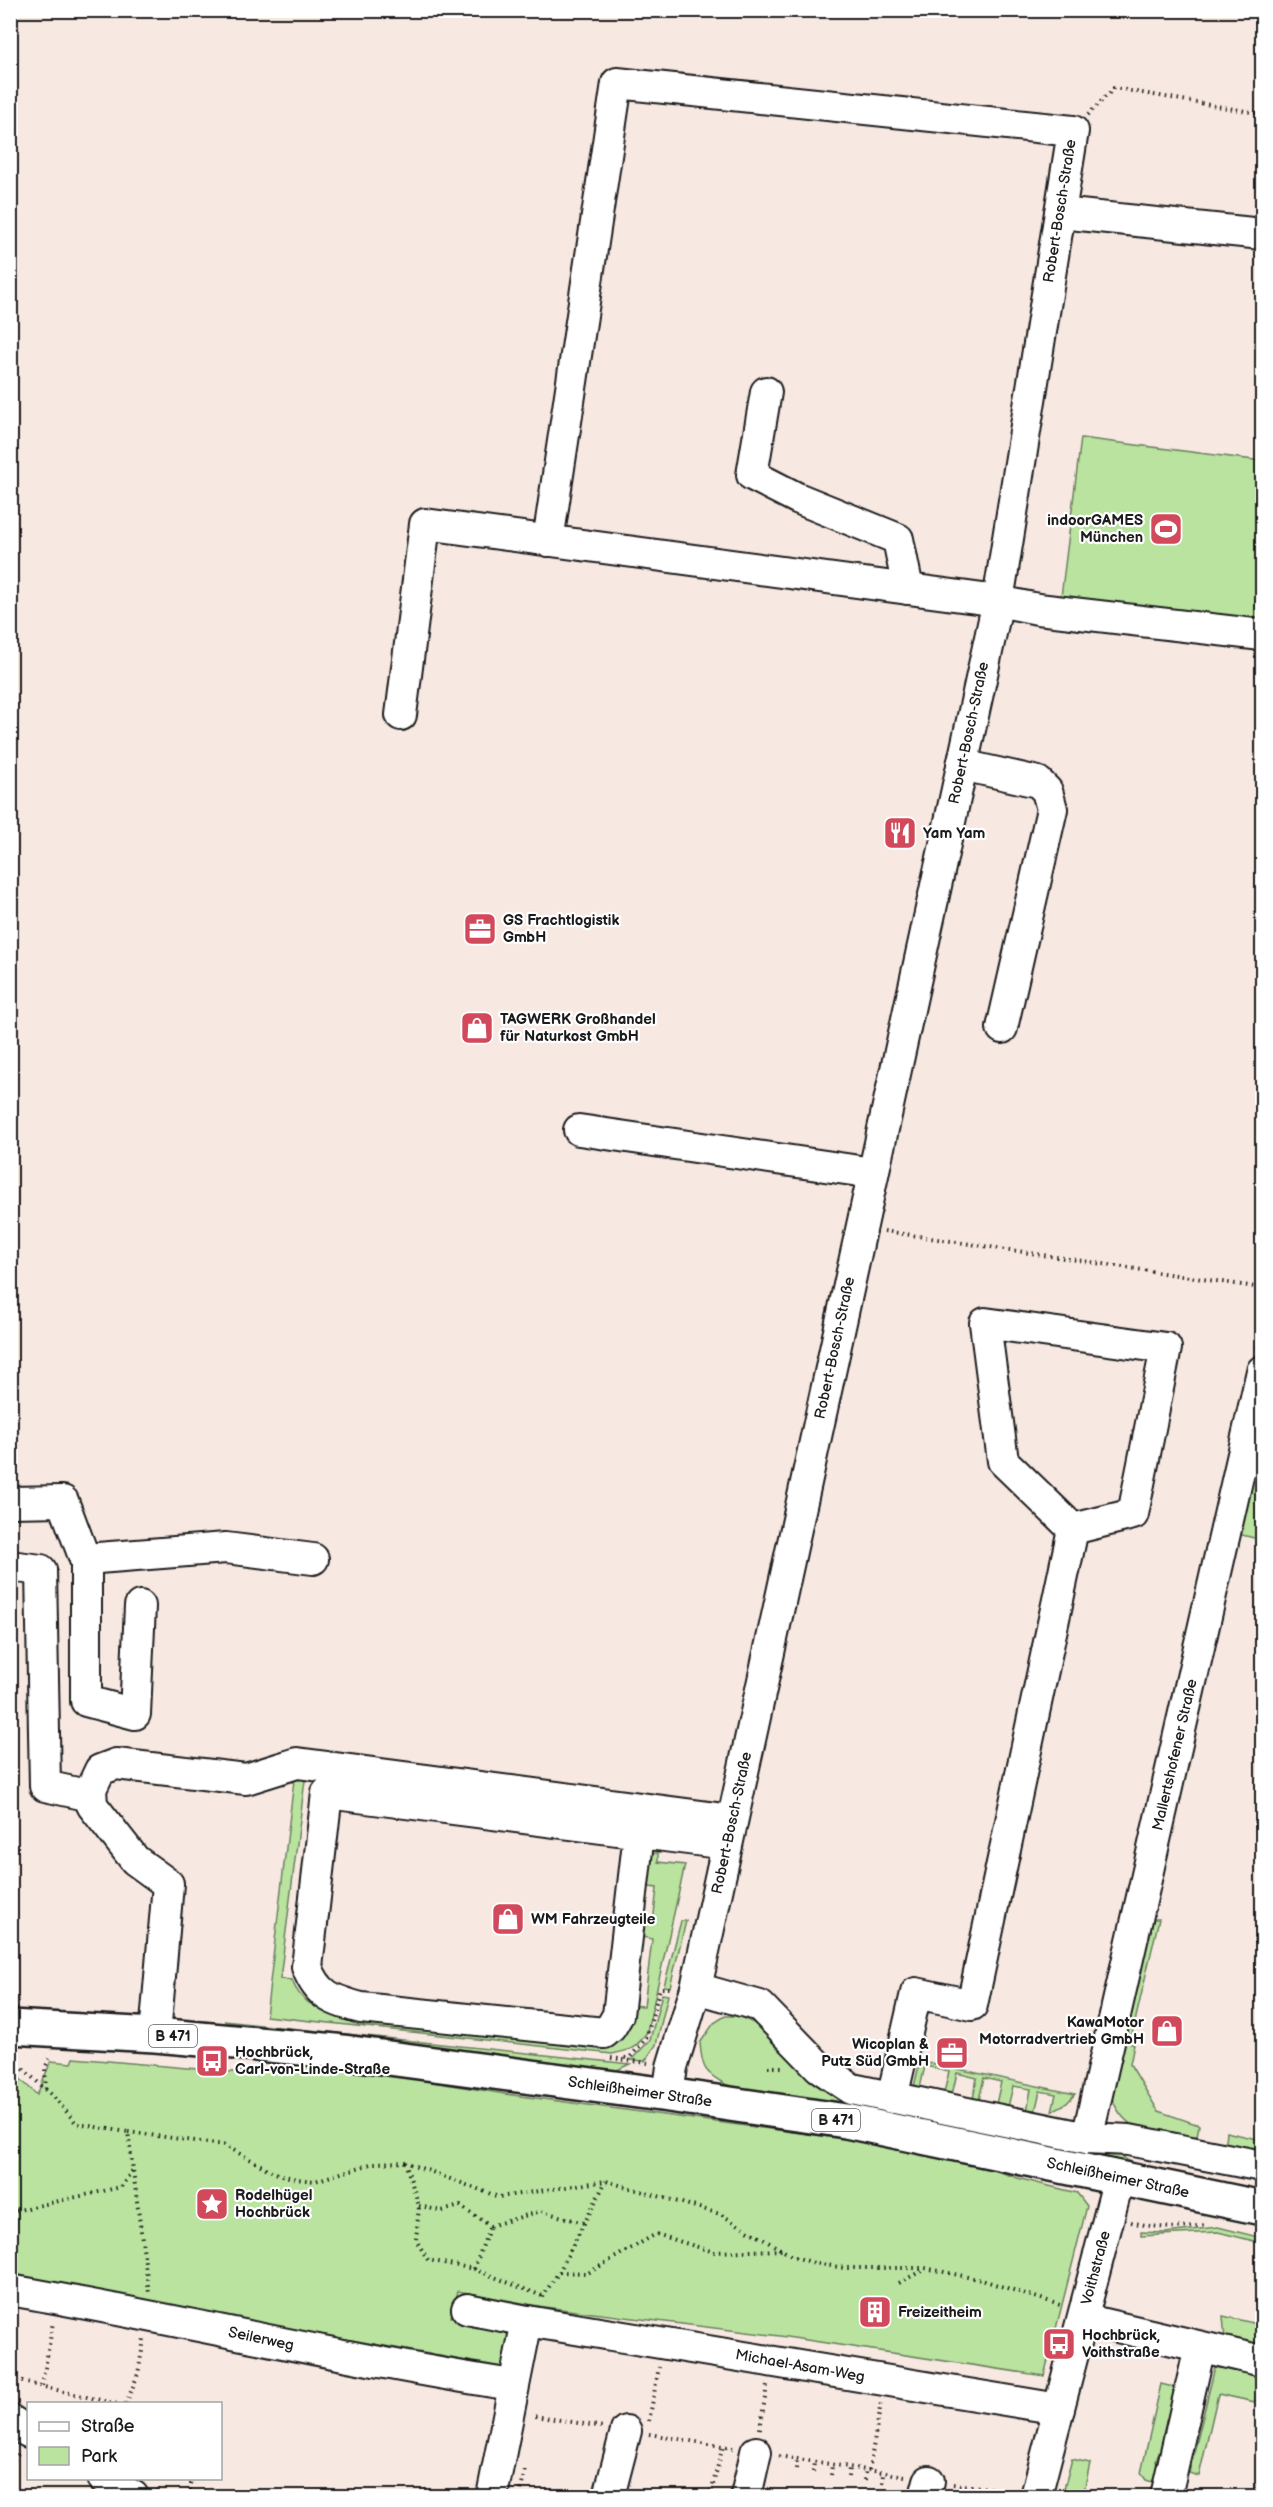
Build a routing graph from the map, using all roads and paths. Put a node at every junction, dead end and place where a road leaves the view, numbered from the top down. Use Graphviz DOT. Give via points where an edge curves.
graph roads {
  1 [pos="1263,114"];
  2 [pos="1073,131"];
  3 [pos="1060,213"];
  4 [pos="1263,234"];
  5 [pos="766,392"];
  6 [pos="548,542"];
  7 [pos="908,589"];
  8 [pos="998,601"];
  9 [pos="1263,635"];
  10 [pos="401,716"];
  11 [pos="962,765"];
  12 [pos="1002,1028"];
  13 [pos="579,1130"];
  14 [pos="873,1173"];
  15 [pos="862,1227"];
  16 [pos="1263,1288"];
  17 [pos="1263,1371"];
  18 [pos="10,1502"];
  19 [pos="1073,1529"];
  20 [pos="85,1559"];
  21 [pos="313,1559"];
  22 [pos="10,1566"];
  23 [pos="140,1606"];
  24 [pos="91,1796"];
  25 [pos="730,1832"];
  26 [pos="639,1833"];
  27 [pos="696,1988"];
  28 [pos="10,2027"];
  29 [pos="155,2034"];
  30 [pos="53,2052"];
  31 [pos="10,2057"];
  32 [pos="615,2058"];
  33 [pos="46,2090"];
  34 [pos="668,2095"];
  35 [pos="892,2098"];
  36 [pos="128,2132"];
  37 [pos="1087,2138"];
  38 [pos="405,2162"];
  39 [pos="1263,2166"];
  40 [pos="133,2169"];
  41 [pos="1119,2178"];
  42 [pos="606,2181"];
  43 [pos="420,2206"];
  44 [pos="1263,2208"];
  45 [pos="10,2212"];
  46 [pos="1110,2217"];
  47 [pos="584,2223"];
  48 [pos="1214,2223"];
  49 [pos="490,2226"];
  50 [pos="783,2250"];
  51 [pos="925,2268"];
  52 [pos="474,2269"];
  53 [pos="559,2272"];
  54 [pos="899,2283"];
  55 [pos="10,2290"];
  56 [pos="57,2298"];
  57 [pos="467,2309"];
  58 [pos="537,2313"];
  59 [pos="149,2316"];
  60 [pos="1083,2319"];
  61 [pos="664,2343"];
  62 [pos="1200,2347"];
  63 [pos="1263,2361"];
  64 [pos="772,2362"];
  65 [pos="10,2379"];
  66 [pos="885,2381"];
  67 [pos="512,2385"];
  68 [pos="42,2386"];
  69 [pos="113,2402"];
  70 [pos="126,2402"];
  71 [pos="1059,2409"];
  72 [pos="535,2416"];
  73 [pos="10,2420"];
  74 [pos="27,2431"];
  75 [pos="626,2431"];
  76 [pos="723,2446"];
  77 [pos="756,2452"];
  78 [pos="797,2459"];
  79 [pos="814,2462"];
  80 [pos="832,2465"];
  81 [pos="849,2467"];
  82 [pos="796,2469"];
  83 [pos="868,2470"];
  84 [pos="813,2472"];
  85 [pos="884,2473"];
  86 [pos="831,2475"];
  87 [pos="848,2477"];
  88 [pos="105,2480"];
  89 [pos="192,2480"];
  90 [pos="865,2480"];
  91 [pos="882,2483"];
  92 [pos="927,2489"];
  93 [pos="1037,2495"];
  94 [pos="133,2496"];
  95 [pos="189,2496"];
  96 [pos="492,2496"];
  97 [pos="609,2496"];
  98 [pos="710,2496"];
  99 [pos="746,2496"];
  100 [pos="1166,2496"];
  1 -- 2 [label="path" via="1114,88"];
  2 -- 3 [label="street, Robert-Bosch-Straße"];
  2 -- 6 [label="street, Robert-Bosch-Straße" via="617,83"];
  3 -- 4 [label="street"];
  3 -- 8 [label="street, Robert-Bosch-Straße"];
  5 -- 7 [label="street" via="752,475 898,539"];
  6 -- 7 [label="street"];
  6 -- 10 [label="street" via="425,524"];
  7 -- 8 [label="street"];
  8 -- 9 [label="street"];
  8 -- 11 [label="street, Robert-Bosch-Straße"];
  11 -- 12 [label="street" via="1038,782 1047,791 1052,808"];
  11 -- 14 [label="street, Robert-Bosch-Straße"];
  13 -- 14 [label="street"];
  14 -- 15 [label="street, Robert-Bosch-Straße"];
  15 -- 16 [label="path"];
  15 -- 25 [label="street, Robert-Bosch-Straße"];
  17 -- 37 [label="street, Mallertshofener Straße"];
  18 -- 20 [label="street" via="63,1501"];
  19 -- 19 [label="street" via="1133,1514 1166,1348 984,1323 1003,1461"];
  19 -- 35 [label="street" via="972,2005 916,1993"];
  20 -- 21 [label="street" via="226,1548"];
  20 -- 23 [label="street" via="86,1701 135,1713"];
  22 -- 24 [label="street" via="41,1570 45,1786"];
  24 -- 25 [label="street" via="100,1770 116,1764 246,1779 297,1763"];
  24 -- 29 [label="street" via="92,1805 135,1860 168,1884"];
  25 -- 26 [label="street"];
  25 -- 27 [label="street, Robert-Bosch-Straße"];
  26 -- 26 [label="street" via="618,2015 604,2033 361,2008 325,1995 313,1984 307,1967 327,1793"];
  27 -- 32 [label="path" via="660,1988 646,2039 630,2057"];
  27 -- 34 [label="street, Robert-Bosch-Straße" via="672,2067"];
  27 -- 35 [label="street" via="760,2006 819,2067 852,2089"];
  28 -- 29 [label="main road, Schleißheimer Straße / B 471"];
  29 -- 34 [label="main road, Schleißheimer Straße / B 471" via="336,2051"];
  30 -- 33 [label="path" via="45,2068"];
  31 -- 33 [label="path"];
  33 -- 36 [label="path" via="77,2124"];
  34 -- 41 [label="main road, Schleißheimer Straße / B 471" via="846,2121"];
  35 -- 37 [label="street"];
  36 -- 38 [label="path" via="224,2145 296,2180 315,2181 374,2163"];
  36 -- 40 [label="path"];
  37 -- 39 [label="street" via="1129,2140"];
  38 -- 42 [label="path" via="499,2197"];
  38 -- 43 [label="path"];
  40 -- 45 [label="path" via="121,2187"];
  40 -- 59 [label="path"];
  41 -- 44 [label="main road, Schleißheimer Straße / B 471"];
  41 -- 46 [label="street, Voithstraße"];
  42 -- 47 [label="path"];
  42 -- 50 [label="path" via="720,2214"];
  43 -- 49 [label="path" via="442,2211 460,2206"];
  43 -- 52 [label="path" via="416,2240 428,2260"];
  46 -- 48 [label="path" via="1174,2230"];
  46 -- 60 [label="street, Voithstraße"];
  47 -- 49 [label="path" via="541,2211"];
  47 -- 53 [label="path"];
  49 -- 52 [label="path"];
  50 -- 51 [label="path" via="814,2263 844,2268"];
  50 -- 53 [label="path" via="714,2252 656,2234 588,2273"];
  51 -- 54 [label="path"];
  51 -- 60 [label="path" via="993,2283 1065,2307"];
  52 -- 58 [label="path"];
  53 -- 58 [label="path"];
  55 -- 56 [label="street, Seilerweg"];
  56 -- 59 [label="street, Seilerweg"];
  56 -- 68 [label="path"];
  57 -- 58 [label="street, Michael-Asam-Weg"];
  58 -- 61 [label="street, Michael-Asam-Weg"];
  58 -- 67 [label="street"];
  59 -- 67 [label="street, Seilerweg" via="274,2343"];
  59 -- 70 [label="path" via="138,2374"];
  60 -- 62 [label="street"];
  60 -- 71 [label="street, Voithstraße"];
  61 -- 64 [label="street, Michael-Asam-Weg"];
  61 -- 76 [label="path" via="646,2434"];
  62 -- 63 [label="street"];
  62 -- 100 [label="street"];
  64 -- 66 [label="street, Michael-Asam-Weg"];
  64 -- 77 [label="path"];
  65 -- 68 [label="path"];
  66 -- 71 [label="street, Michael-Asam-Weg"];
  66 -- 83 [label="path"];
  67 -- 96 [label="street"];
  68 -- 69 [label="path"];
  71 -- 93 [label="street, Voithstraße"];
  72 -- 75 [label="path"];
  73 -- 74 [label="street"];
  75 -- 97 [label="street"];
  76 -- 77 [label="path"];
  76 -- 98 [label="path"];
  77 -- 78 [label="path"];
  77 -- 99 [label="street"];
  78 -- 79 [label="path"];
  78 -- 82 [label="path"];
  79 -- 80 [label="path"];
  79 -- 84 [label="path"];
  80 -- 81 [label="path"];
  80 -- 86 [label="path"];
  81 -- 83 [label="path"];
  81 -- 87 [label="path"];
  83 -- 85 [label="path"];
  83 -- 90 [label="path"];
  85 -- 91 [label="path"];
  85 -- 92 [label="path"];
  88 -- 94 [label="street"];
  89 -- 95 [label="path"];
  92 -- 93 [label="path"];
}
